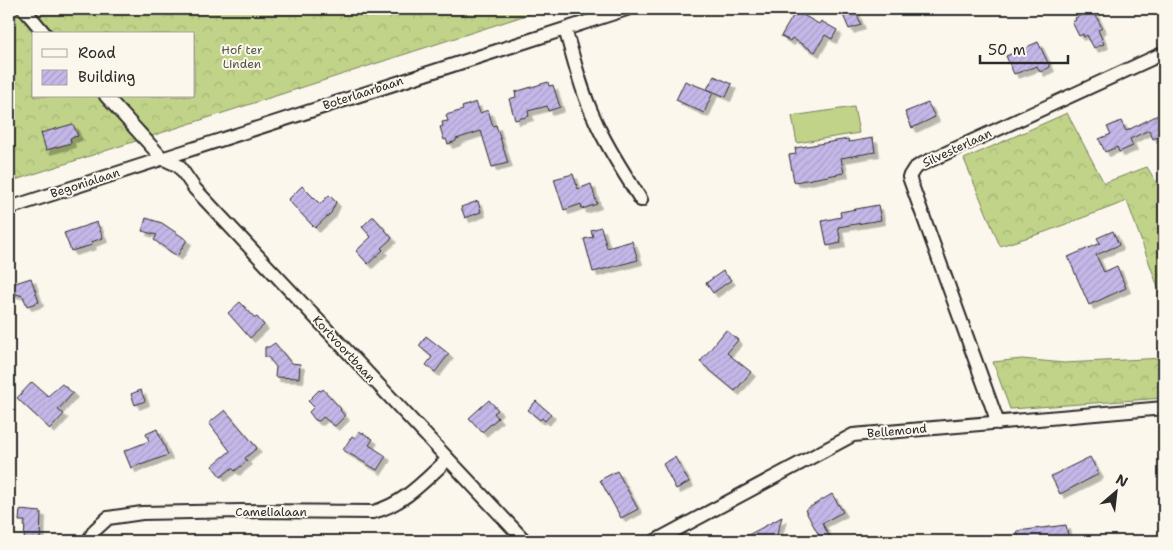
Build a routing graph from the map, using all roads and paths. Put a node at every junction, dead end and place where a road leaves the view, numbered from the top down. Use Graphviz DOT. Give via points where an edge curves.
graph roads {
  1 [pos="24,9"];
  2 [pos="627,9"];
  3 [pos="565,29"];
  4 [pos="42,32"];
  5 [pos="1164,53"];
  6 [pos="108,98"];
  7 [pos="162,158"];
  8 [pos="641,200"];
  9 [pos="9,208"];
  10 [pos="1164,408"];
  11 [pos="998,423"];
  12 [pos="447,460"];
  13 [pos="90,541"];
  14 [pos="525,541"];
  15 [pos="655,541"];
  1 -- 4 [label="street"];
  2 -- 3 [label="street, Boterlaarbaan"];
  3 -- 7 [label="street, Boterlaarbaan"];
  3 -- 8 [label="street" via="583,92 595,120 616,162"];
  5 -- 11 [label="street, Silvesterlaan" via="920,165 909,177"];
  6 -- 7 [label="street, Kortvoortbaan"];
  7 -- 9 [label="street, Begonialaan"];
  7 -- 12 [label="street, Kortvoortbaan" via="179,166 194,189"];
  10 -- 11 [label="street, Bellemond"];
  11 -- 15 [label="street, Bellemond" via="853,435"];
  12 -- 13 [label="street, Camelialaan" via="408,497 388,509 373,512 142,513 108,518 95,530"];
  12 -- 14 [label="street, Kortvoortbaan"];
}
